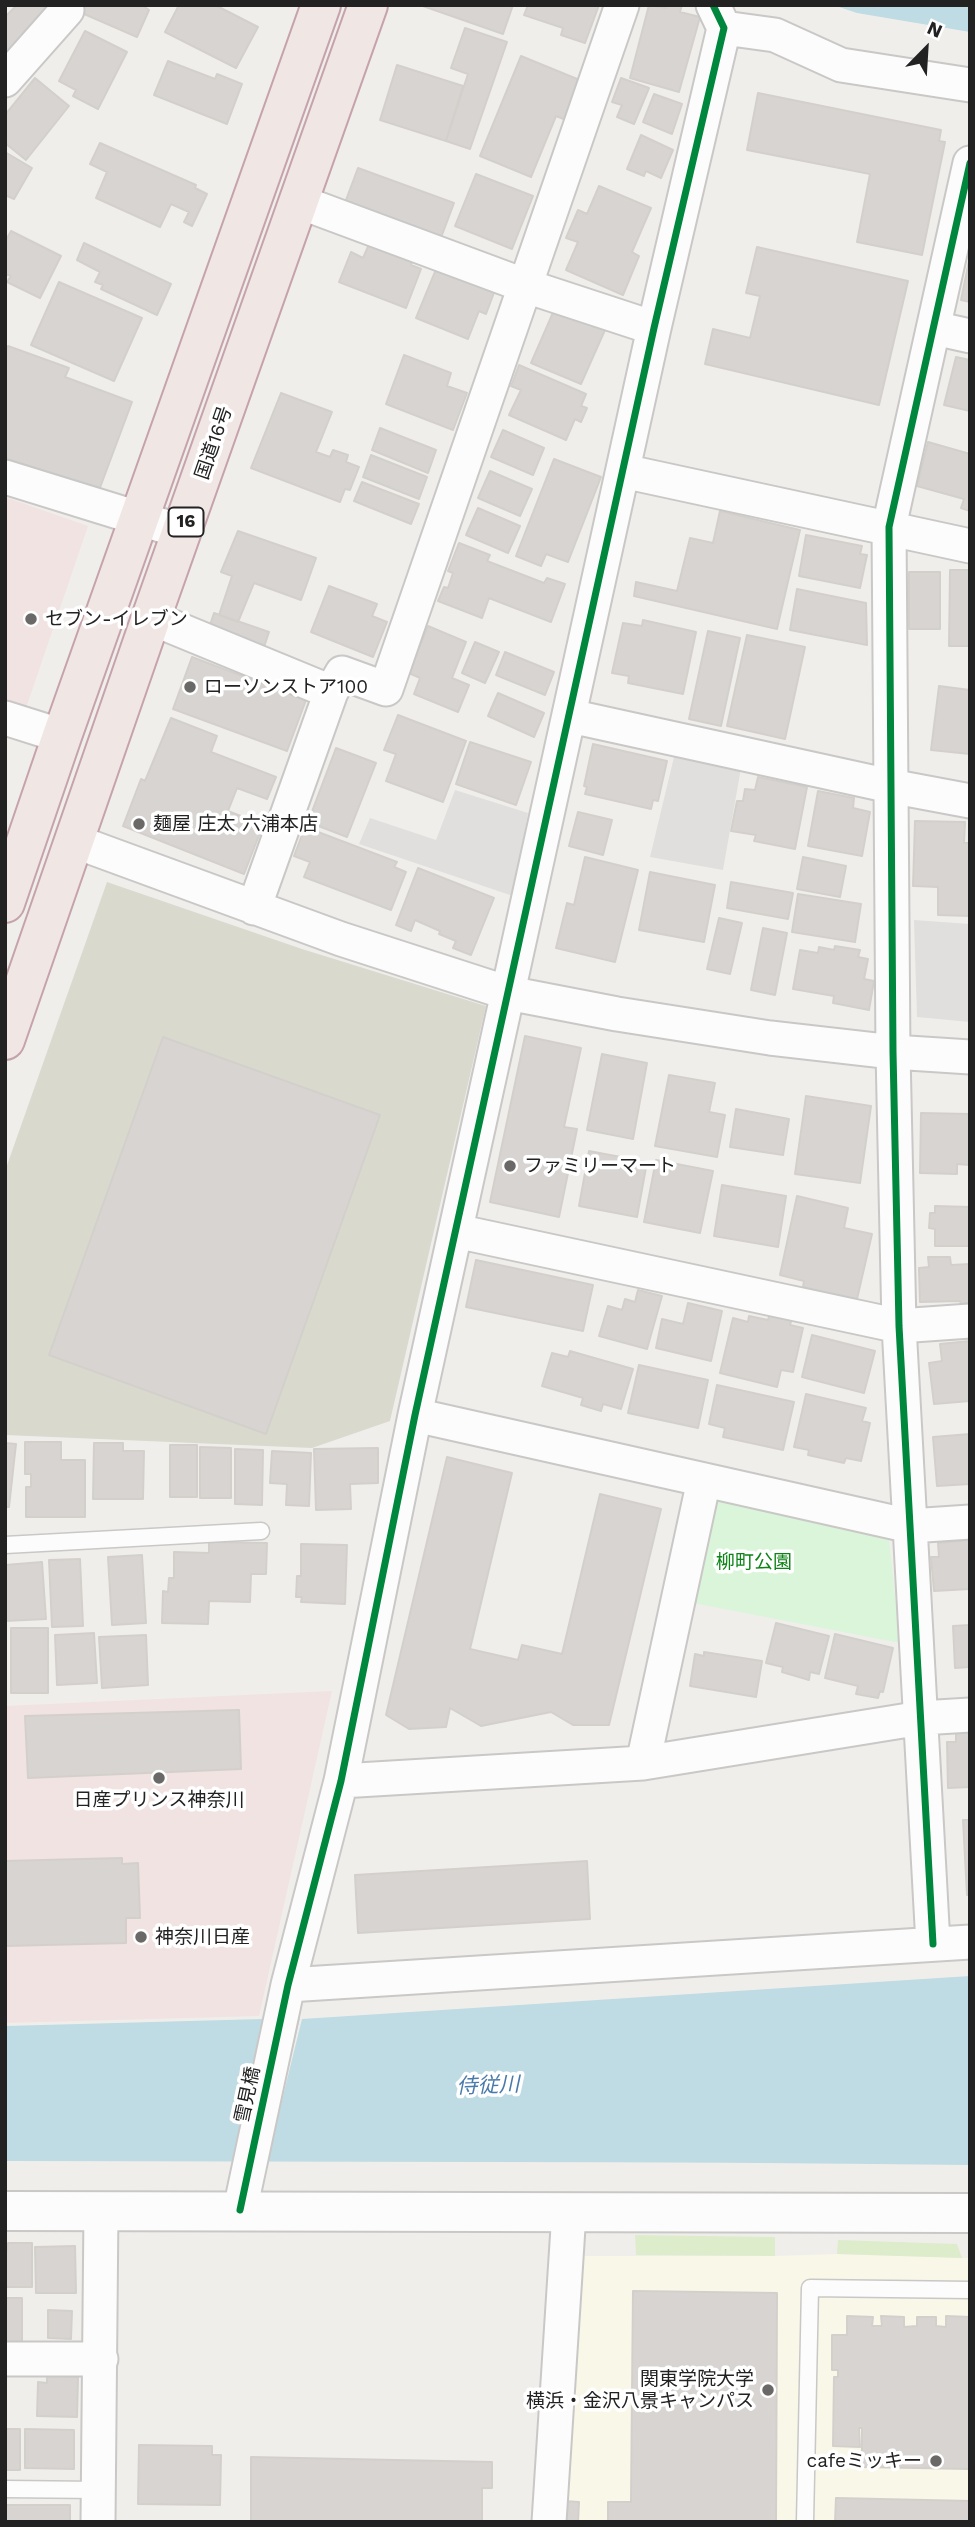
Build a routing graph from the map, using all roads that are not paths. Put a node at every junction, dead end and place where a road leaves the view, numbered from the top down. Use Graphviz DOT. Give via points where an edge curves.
graph roads {
  1 [pos="321,5"];
  2 [pos="369,5"];
  3 [pos="622,5"];
  4 [pos="67,10"];
  5 [pos="718,17"];
  6 [pos="5,80"];
  7 [pos="970,85"];
  8 [pos="970,163"];
  9 [pos="300,202"];
  10 [pos="526,286"];
  11 [pos="654,328"];
  12 [pos="934,328"];
  13 [pos="970,336"];
  14 [pos="623,471"];
  15 [pos="5,477"];
  16 [pos="139,518"];
  17 [pos="889,527"];
  18 [pos="183,532"];
  19 [pos="970,546"];
  20 [pos="151,618"];
  21 [pos="331,692"];
  22 [pos="570,716"];
  23 [pos="5,718"];
  24 [pos="62,736"];
  25 [pos="890,786"];
  26 [pos="970,801"];
  27 [pos="74,841"];
  28 [pos="5,904"];
  29 [pos="254,908"];
  30 [pos="508,993"];
  31 [pos="5,1040"];
  32 [pos="893,1052"];
  33 [pos="970,1057"];
  34 [pos="456,1231"];
  35 [pos="970,1321"];
  36 [pos="899,1326"];
  37 [pos="415,1415"];
  38 [pos="704,1480"];
  39 [pos="970,1522"];
  40 [pos="910,1526"];
  41 [pos="261,1531"];
  42 [pos="5,1545"];
  43 [pos="970,1715"];
  44 [pos="920,1718"];
  45 [pos="643,1763"];
  46 [pos="341,1781"];
  47 [pos="970,1942"];
  48 [pos="933,1944"];
  49 [pos="288,1985"];
  50 [pos="102,2210"];
  51 [pos="240,2210"];
  52 [pos="5,2211"];
  53 [pos="569,2212"];
  54 [pos="970,2213"];
  55 [pos="970,2290"];
  56 [pos="5,2359"];
  57 [pos="101,2359"];
  58 [pos="5,2489"];
  59 [pos="98,2506"];
  60 [pos="549,2522"];
  61 [pos="805,2522"];
  1 -- 16 [label="highway, 16"];
  2 -- 9 [label="highway, 国道16号 / 16"];
  3 -- 10 [label="street"];
  4 -- 6 [label="street"];
  5 -- 7 [label="street" via="775,35 841,65"];
  5 -- 11 [label="street, 雪見橋"];
  8 -- 12 [label="street"];
  9 -- 10 [label="street"];
  9 -- 18 [label="highway, 国道16号 / 16"];
  10 -- 11 [label="street"];
  10 -- 21 [label="street" via="386,689 342,673"];
  11 -- 14 [label="street, 雪見橋"];
  12 -- 13 [label="street"];
  12 -- 17 [label="street"];
  14 -- 17 [label="street"];
  14 -- 22 [label="street, 雪見橋"];
  15 -- 16 [label="street"];
  16 -- 18 [label="street"];
  16 -- 24 [label="highway, 16"];
  17 -- 19 [label="street"];
  17 -- 25 [label="street"];
  18 -- 20 [label="highway, 国道16号 / 16"];
  20 -- 21 [label="street"];
  20 -- 27 [label="highway, 国道16号 / 16"];
  21 -- 29 [label="street"];
  22 -- 25 [label="street"];
  22 -- 30 [label="street, 雪見橋"];
  23 -- 24 [label="street"];
  24 -- 28 [label="highway, 16"];
  25 -- 26 [label="street"];
  25 -- 32 [label="street"];
  27 -- 29 [label="street"];
  27 -- 31 [label="highway, 国道16号 / 16"];
  29 -- 30 [label="street"];
  30 -- 32 [label="street" via="757,1036"];
  30 -- 34 [label="street, 雪見橋"];
  32 -- 33 [label="street"];
  32 -- 36 [label="street"];
  34 -- 36 [label="street"];
  34 -- 37 [label="street, 雪見橋"];
  35 -- 36 [label="street"];
  36 -- 40 [label="street"];
  37 -- 38 [label="street"];
  37 -- 46 [label="street, 雪見橋"];
  38 -- 40 [label="street"];
  38 -- 45 [label="street"];
  39 -- 40 [label="street"];
  40 -- 44 [label="street"];
  41 -- 42 [label="lane"];
  43 -- 44 [label="street"];
  44 -- 45 [label="street"];
  44 -- 48 [label="street"];
  45 -- 46 [label="street"];
  46 -- 49 [label="street, 雪見橋"];
  47 -- 48 [label="street"];
  48 -- 49 [label="street"];
  49 -- 51 [label="street, 雪見橋"];
  50 -- 51 [label="street"];
  50 -- 52 [label="street"];
  50 -- 57 [label="street"];
  51 -- 53 [label="street"];
  53 -- 54 [label="street"];
  53 -- 60 [label="street"];
  55 -- 61 [label="lane" via="810,2288"];
  56 -- 57 [label="street"];
  57 -- 59 [label="street"];
  58 -- 59 [label="lane"];
}
